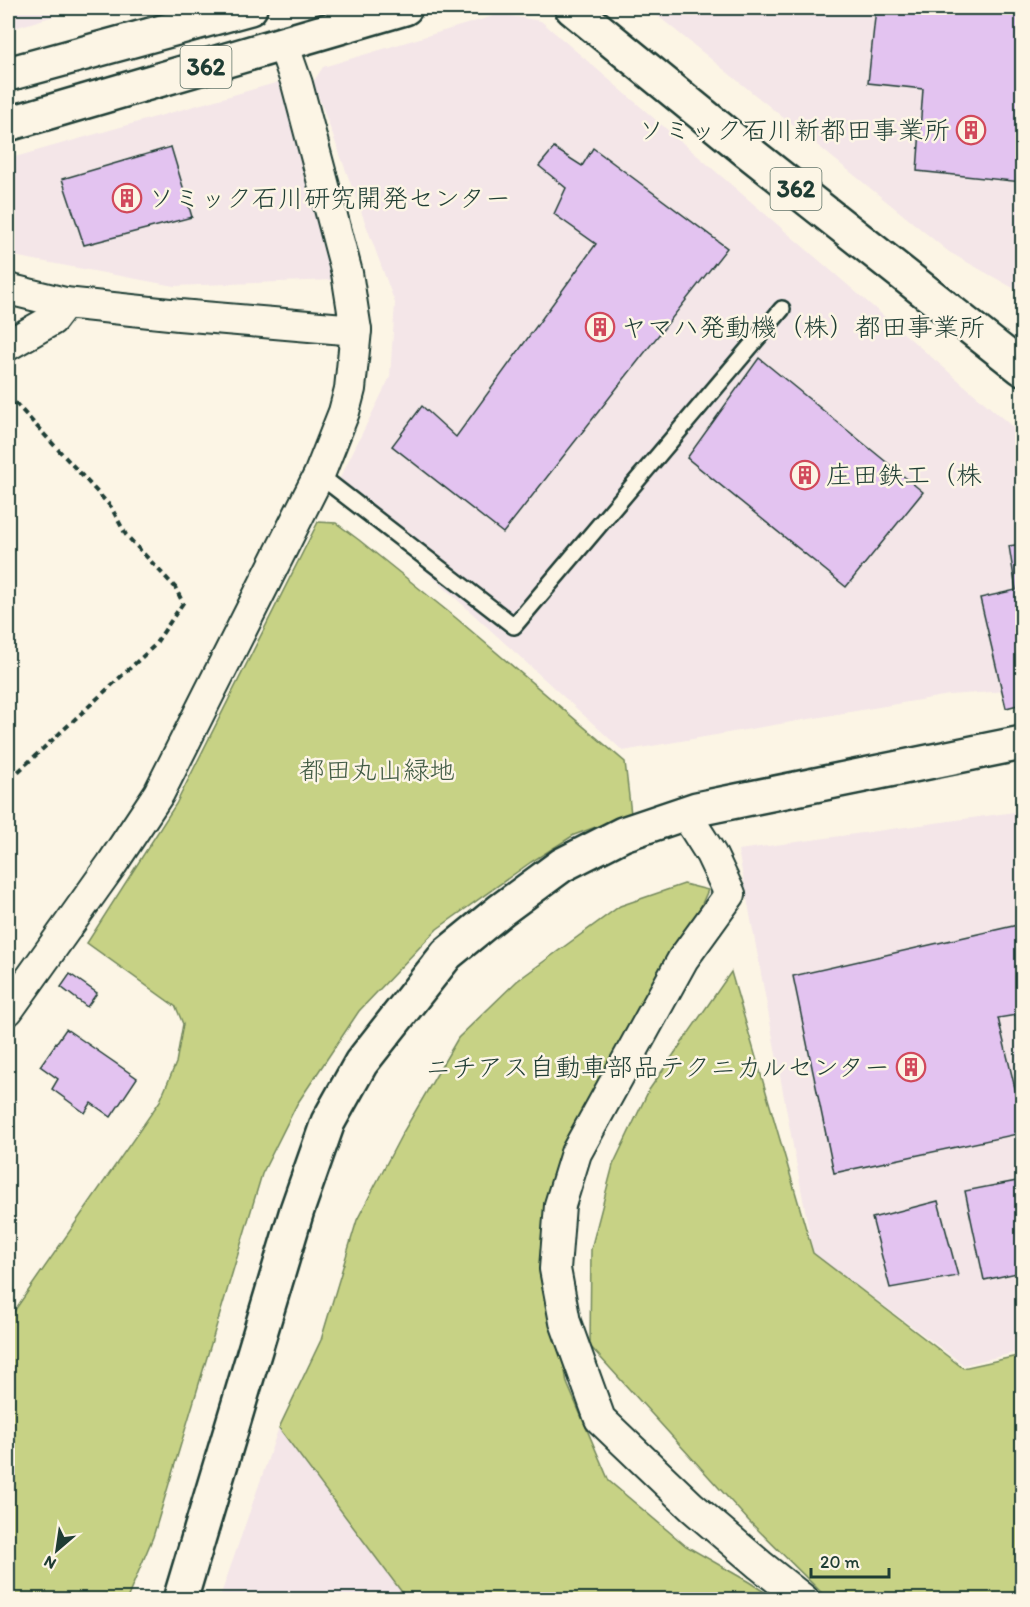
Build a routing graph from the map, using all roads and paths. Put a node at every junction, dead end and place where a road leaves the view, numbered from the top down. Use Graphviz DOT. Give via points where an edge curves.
graph roads {
  1 [pos="250,8"];
  2 [pos="405,8"];
  3 [pos="572,8"];
  4 [pos="284,44"];
  5 [pos="8,74"];
  6 [pos="8,124"];
  7 [pos="8,290"];
  8 [pos="64,303"];
  9 [pos="782,309"];
  10 [pos="356,330"];
  11 [pos="8,345"];
  12 [pos="1023,368"];
  13 [pos="8,395"];
  14 [pos="319,475"];
  15 [pos="1023,743"];
  16 [pos="8,781"];
  17 [pos="685,813"];
  18 [pos="8,1010"];
  19 [pos="180,1599"];
  20 [pos="804,1599"];
  1 -- 5 [label="main road, 362"];
  2 -- 4 [label="main road, 362"];
  3 -- 12 [label="main road, 362"];
  4 -- 6 [label="main road, 362"];
  4 -- 10 [label="street" via="347,273"];
  7 -- 8 [label="street"];
  8 -- 10 [label="street"];
  8 -- 11 [label="street" via="52,320"];
  9 -- 14 [label="lane" via="514,626"];
  10 -- 14 [label="street" via="350,388"];
  13 -- 16 [label="path" via="111,507 126,535 175,586 183,603 154,646"];
  14 -- 18 [label="street" via="159,793"];
  15 -- 17 [label="main road"];
  17 -- 19 [label="main road" via="623,834 562,865 501,910 447,954 361,1063 328,1122 297,1210"];
  17 -- 20 [label="street" via="730,894 683,959 576,1153 560,1205 555,1269 565,1322 600,1419 692,1507"];
}
